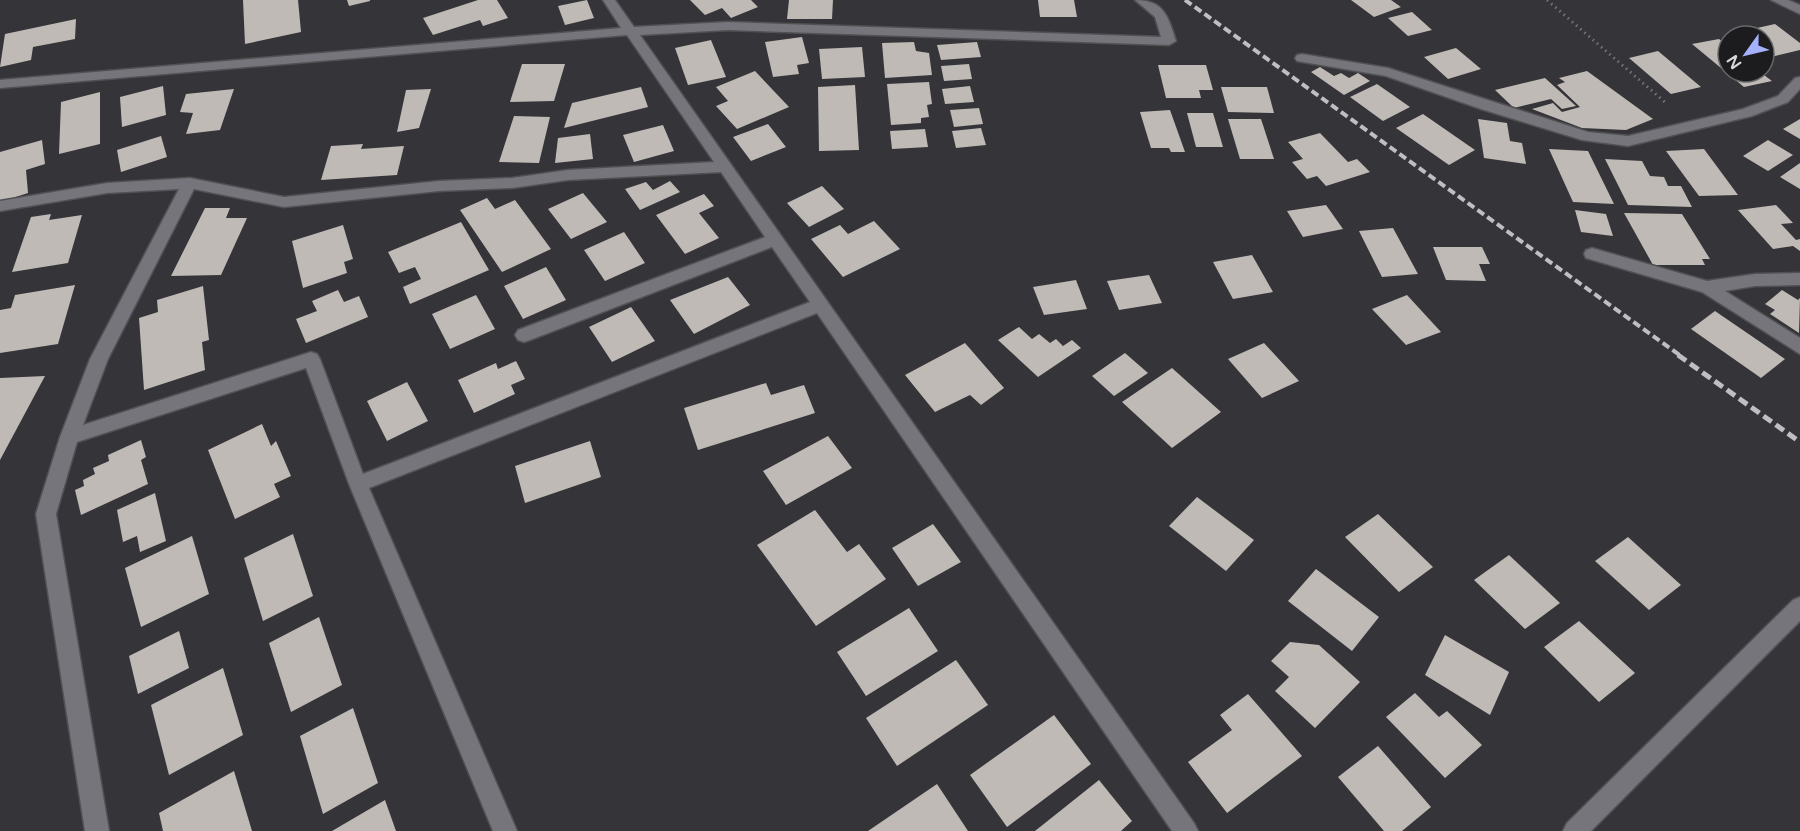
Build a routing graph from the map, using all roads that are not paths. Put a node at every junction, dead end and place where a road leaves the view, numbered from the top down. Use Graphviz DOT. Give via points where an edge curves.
graph roads {
  1 [pos="609,0"];
  2 [pos="1141,0"];
  3 [pos="1777,0"];
  4 [pos="1800,10"];
  5 [pos="629,32"];
  6 [pos="1302,58"];
  7 [pos="1800,81"];
  8 [pos="0,84"];
  9 [pos="725,167"];
  10 [pos="190,183"];
  11 [pos="0,206"];
  12 [pos="776,239"];
  13 [pos="1592,254"];
  14 [pos="1800,279"];
  15 [pos="1707,286"];
  16 [pos="819,305"];
  17 [pos="525,335"];
  18 [pos="1800,347"];
  19 [pos="69,437"];
  20 [pos="358,484"];
  21 [pos="1800,607"];
  22 [pos="97,831"];
  23 [pos="505,831"];
  24 [pos="1186,831"];
  25 [pos="1575,831"];
  1 -- 5 [label="street"];
  2 -- 5 [label="street" via="1161,15 1169,41 728,26"];
  3 -- 4 [label="street"];
  5 -- 8 [label="street"];
  5 -- 9 [label="street"];
  6 -- 7 [label="street" via="1388,72 1587,137 1628,141 1747,113 1784,99"];
  9 -- 10 [label="street" via="568,175 284,202"];
  9 -- 12 [label="street"];
  10 -- 11 [label="street" via="107,188"];
  10 -- 19 [label="street" via="99,359"];
  12 -- 16 [label="street"];
  12 -- 17 [label="street"];
  13 -- 15 [label="street"];
  14 -- 15 [label="street"];
  15 -- 18 [label="street"];
  16 -- 20 [label="street"];
  16 -- 24 [label="street"];
  19 -- 20 [label="street" via="311,360"];
  19 -- 22 [label="street" via="46,514"];
  20 -- 23 [label="street"];
  21 -- 25 [label="street"];
}
